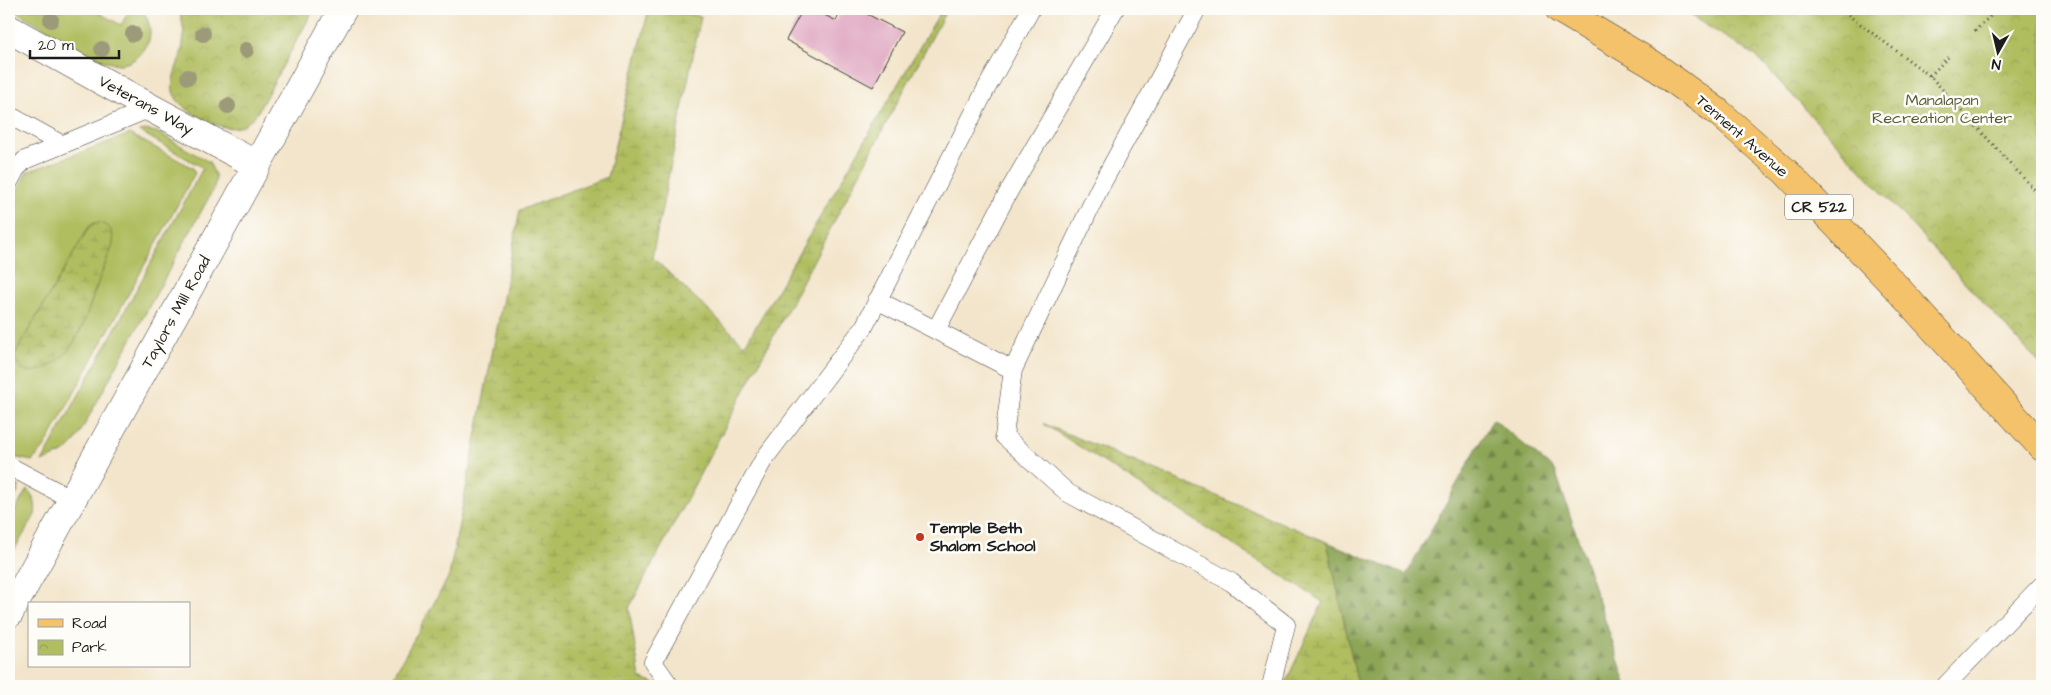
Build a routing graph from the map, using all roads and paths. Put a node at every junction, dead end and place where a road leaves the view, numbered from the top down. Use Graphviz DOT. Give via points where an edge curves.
graph roads {
  1 [pos="343,9"];
  2 [pos="1031,9"];
  3 [pos="1115,9"];
  4 [pos="1559,9"];
  5 [pos="1840,9"];
  6 [pos="1997,9"];
  7 [pos="1190,11"];
  8 [pos="9,29"];
  9 [pos="1975,31"];
  10 [pos="1950,55"];
  11 [pos="1930,76"];
  12 [pos="151,108"];
  13 [pos="9,115"];
  14 [pos="61,144"];
  15 [pos="257,165"];
  16 [pos="9,182"];
  17 [pos="2042,198"];
  18 [pos="877,300"];
  19 [pos="936,330"];
  20 [pos="1013,370"];
  21 [pos="2042,447"];
  22 [pos="9,466"];
  23 [pos="73,500"];
  24 [pos="2042,585"];
  25 [pos="9,614"];
  26 [pos="670,686"];
  27 [pos="1271,686"];
  28 [pos="1945,686"];
  1 -- 15 [label="street, Taylors Mill Road"];
  2 -- 18 [label="lane"];
  3 -- 19 [label="lane" via="1009,191"];
  4 -- 21 [label="main road, Tennent Avenue / CR 522" via="1652,64 1718,112 1786,172"];
  5 -- 11 [label="path"];
  6 -- 9 [label="path"];
  7 -- 20 [label="lane" via="1099,189"];
  8 -- 12 [label="street, Veterans Way"];
  10 -- 11 [label="path"];
  11 -- 17 [label="path"];
  12 -- 14 [label="lane"];
  12 -- 15 [label="street, Veterans Way"];
  13 -- 14 [label="lane"];
  14 -- 16 [label="lane" via="19,164"];
  15 -- 23 [label="street, Taylors Mill Road"];
  18 -- 19 [label="lane"];
  18 -- 26 [label="lane" via="864,327 764,459 653,662"];
  19 -- 20 [label="lane"];
  20 -- 27 [label="lane" via="1004,436 1068,493 1231,582 1286,625"];
  22 -- 23 [label="lane"];
  23 -- 25 [label="street, Taylors Mill Road"];
  24 -- 28 [label="lane"];
}
